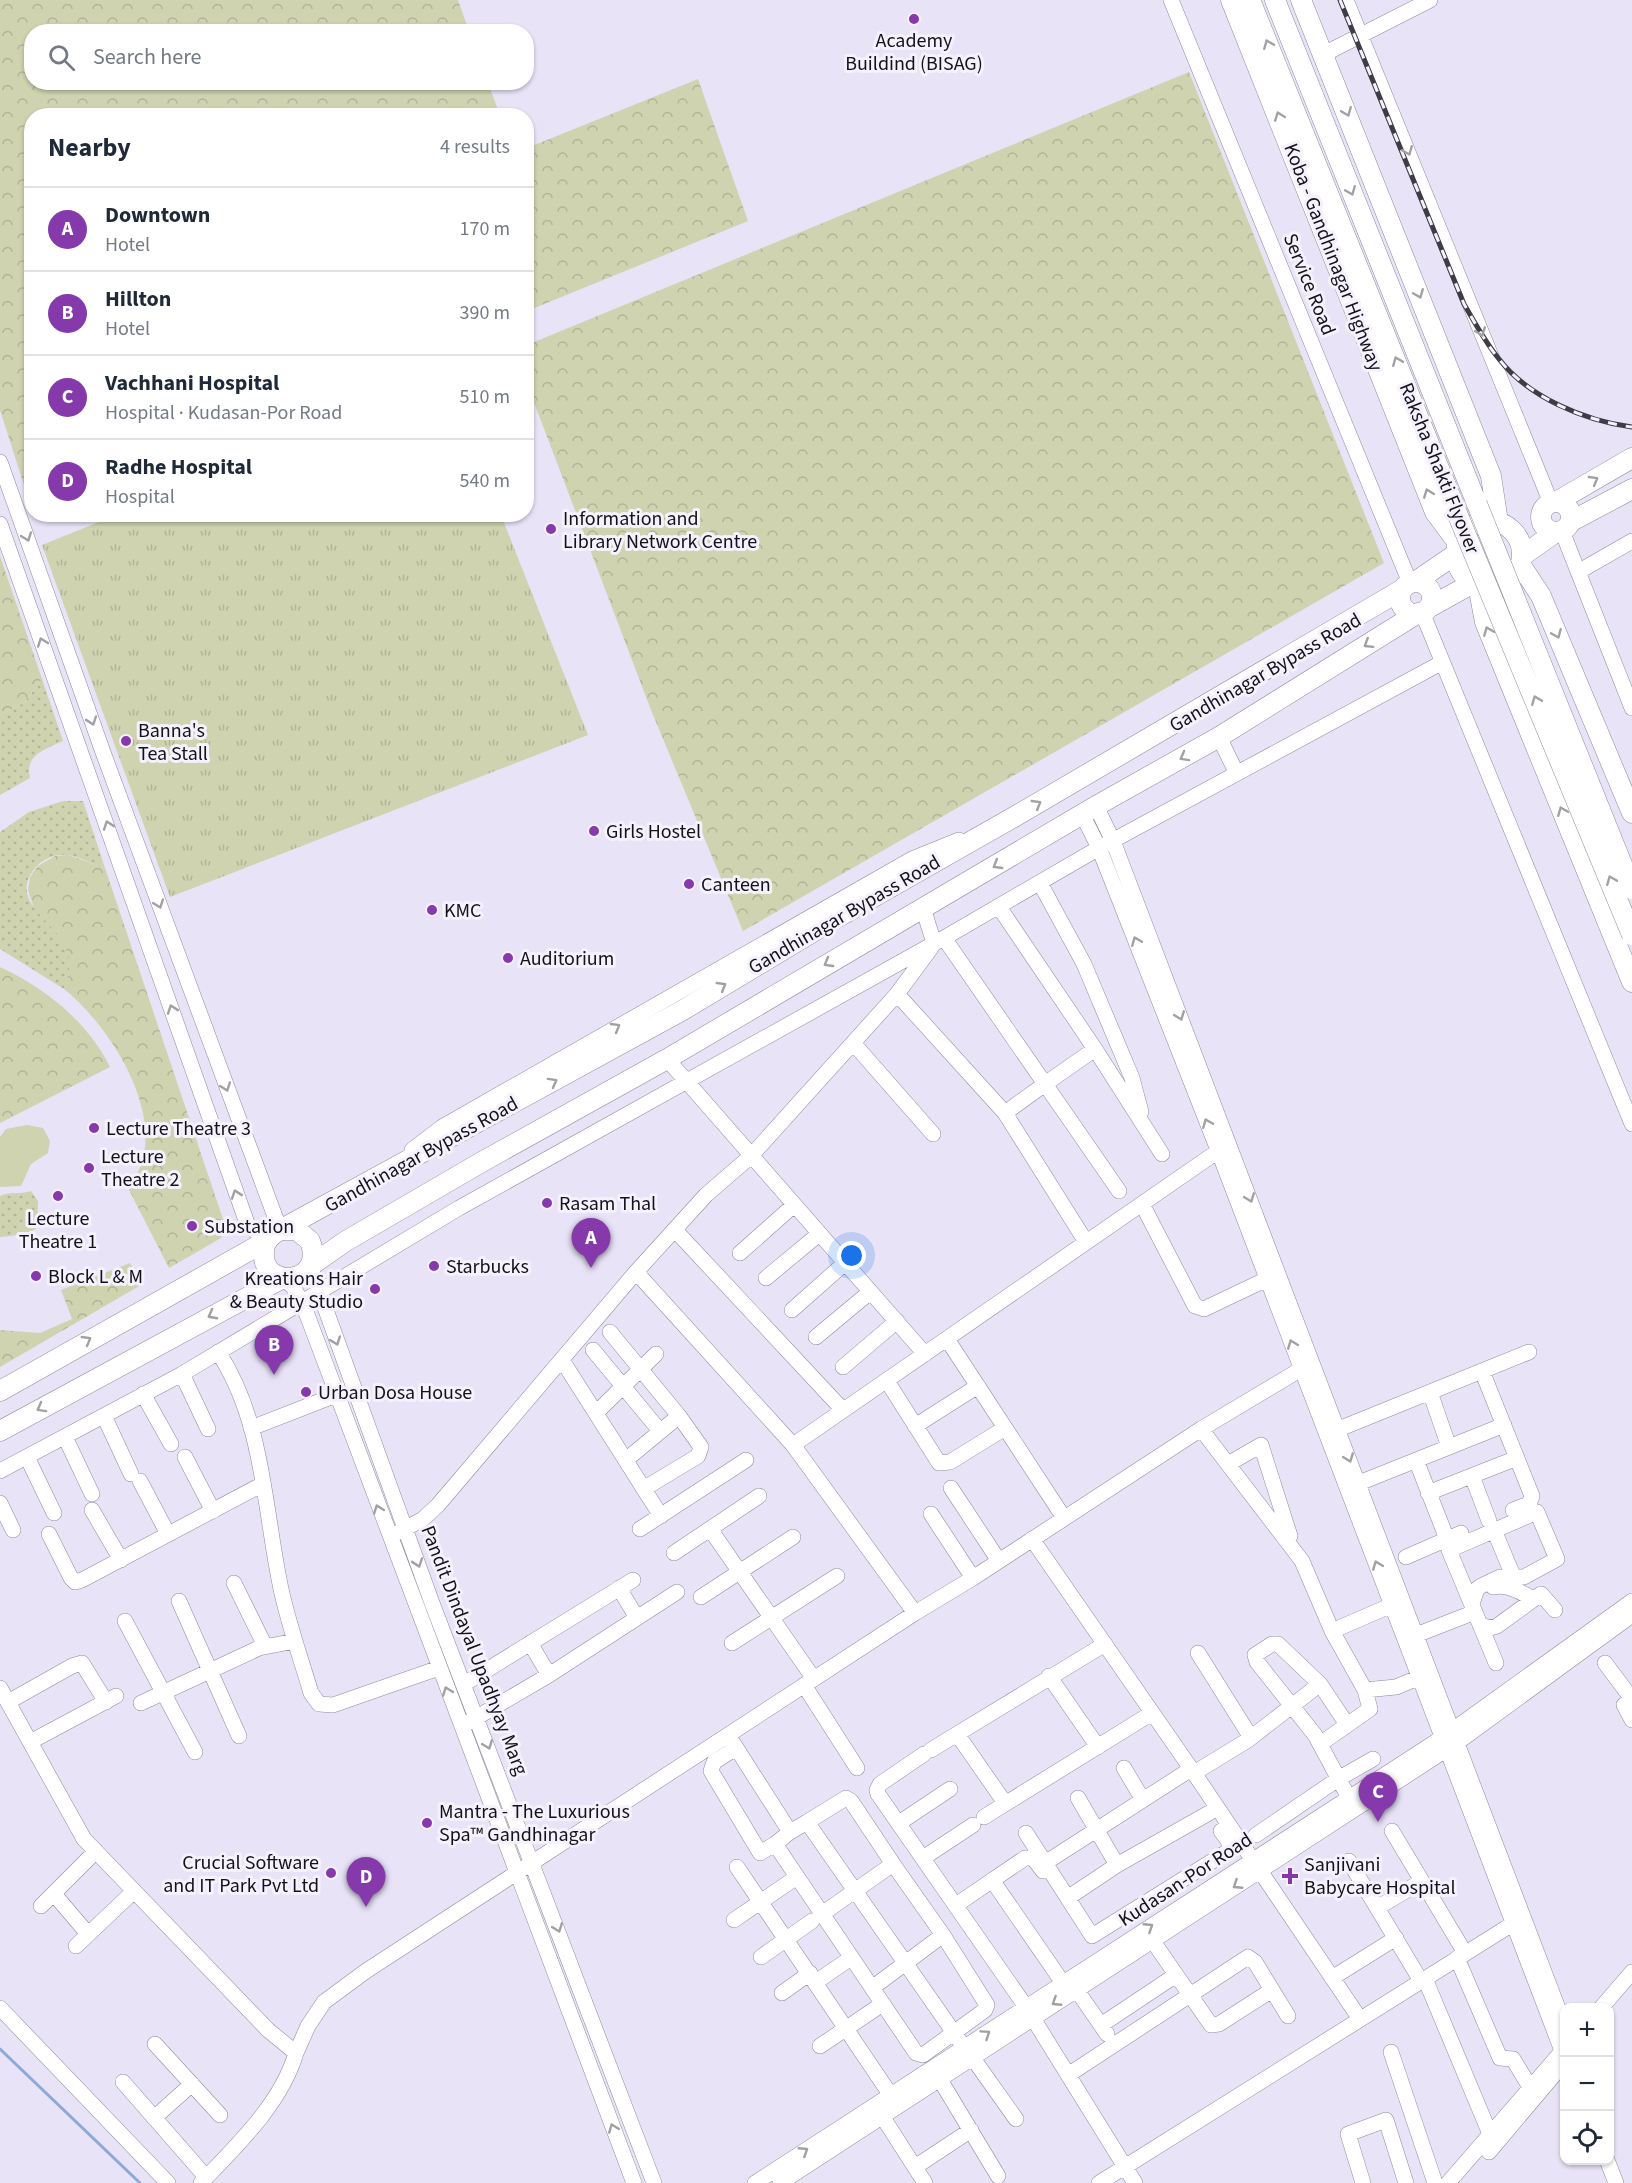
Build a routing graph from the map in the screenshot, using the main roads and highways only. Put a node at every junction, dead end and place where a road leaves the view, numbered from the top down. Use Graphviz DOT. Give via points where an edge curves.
graph roads {
  1 [pos="1231,0"];
  2 [pos="1250,0"];
  3 [pos="1275,0"];
  4 [pos="1301,0"];
  5 [pos="1632,458"];
  6 [pos="1632,489"];
  7 [pos="1550,505"];
  8 [pos="1504,525"];
  9 [pos="1563,529"];
  10 [pos="1457,549"];
  11 [pos="1521,560"];
  12 [pos="1476,584"];
  13 [pos="1409,585"];
  14 [pos="1423,611"];
  15 [pos="1632,813"];
  16 [pos="1632,889"];
  17 [pos="1632,935"];
  18 [pos="1632,982"];
  19 [pos="274,1235"];
  20 [pos="310,1266"];
  21 [pos="283,1278"];
  22 [pos="0,1391"];
  23 [pos="0,1431"];
  10 -- 1 [label="main road, Koba - Gandhinagar Highway, one-way" via="1435,512"];
  17 -- 2 [label="main road, Raksha Shakti Flyover, one-way, bridge"];
  3 -- 16 [label="main road, Raksha Shakti Flyover, one-way, bridge"];
  4 -- 8 [label="main road, one-way" via="1491,476"];
  7 -- 5 [label="main road, one-way"];
  6 -- 9 [label="main road"];
  7 -- 8 [label="main road"];
  7 -- 9 [label="main road" via="1569,510"];
  7 -- 9 [label="main road" via="1541,515 1543,525"];
  8 -- 10 [label="main road" via="1476,524 1468,528"];
  8 -- 11 [label="main road" via="1517,536"];
  9 -- 11 [label="main road"];
  10 -- 12 [label="main road" via="1460,570"];
  10 -- 13 [label="main road, Gandhinagar Bypass Road"];
  11 -- 12 [label="main road" via="1513,577 1503,584"];
  11 -- 15 [label="main road, one-way" via="1541,596"];
  12 -- 14 [label="main road, Gandhinagar Bypass Road"];
  18 -- 12 [label="main road, one-way" via="1485,622"];
  13 -- 14 [label="main road" via="1402,604 1409,612"];
  19 -- 13 [label="main road, Gandhinagar Bypass Road, one-way" via="683,1010"];
  14 -- 20 [label="main road, Gandhinagar Bypass Road, one-way" via="1219,737 667,1059 480,1163"];
  19 -- 20 [label="main road" via="288,1229 304,1234 313,1249"];
  19 -- 21 [label="main road" via="264,1247 265,1263"];
  22 -- 19 [label="main road, Gandhinagar Bypass Road, one-way"];
  20 -- 21 [label="main road" via="298,1276"];
  21 -- 23 [label="main road, one-way"];
}
